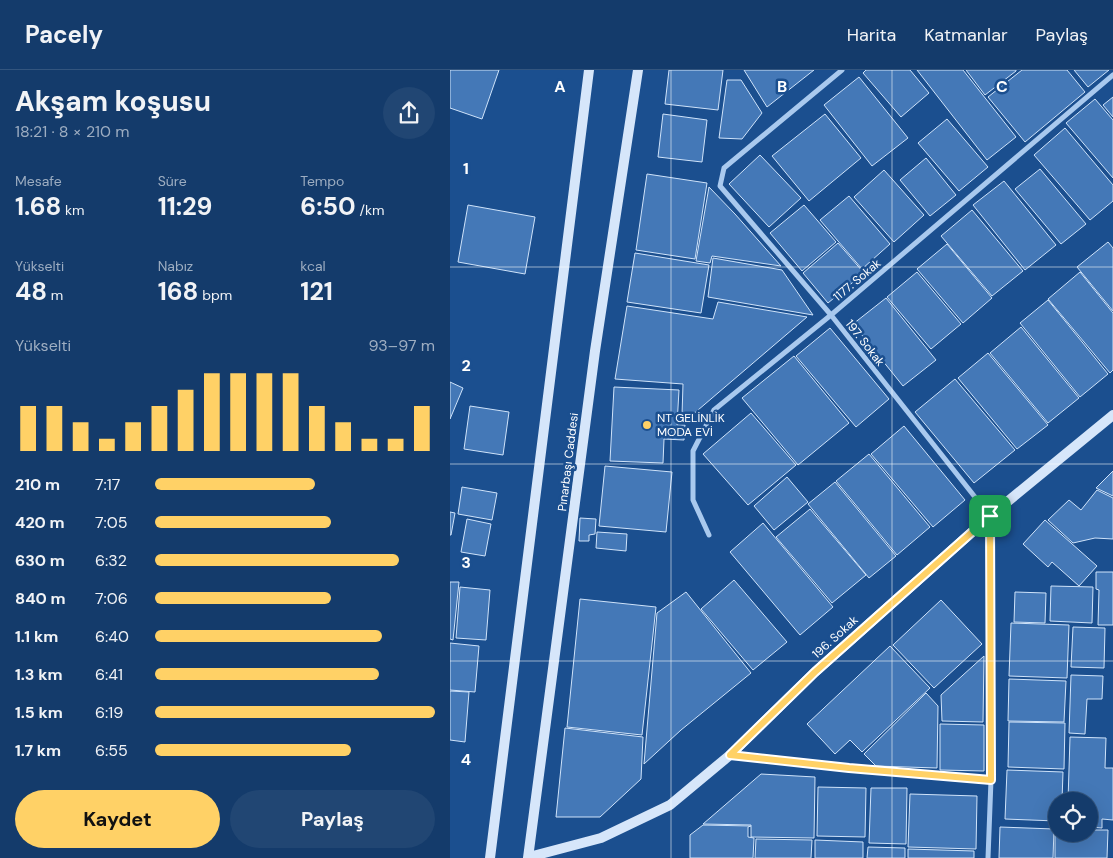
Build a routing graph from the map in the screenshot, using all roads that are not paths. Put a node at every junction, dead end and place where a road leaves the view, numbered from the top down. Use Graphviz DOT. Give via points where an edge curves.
graph roads {
  1 [pos="589,70"];
  2 [pos="638,70"];
  3 [pos="842,70"];
  4 [pos="1113,75"];
  5 [pos="831,315"];
  6 [pos="1113,415"];
  7 [pos="990,516"];
  8 [pos="709,535"];
  9 [pos="730,755"];
  10 [pos="991,780"];
  11 [pos="490,858"];
  12 [pos="531,858"];
  13 [pos="988,858"];
  1 -- 11 [label="street"];
  2 -- 12 [label="street, Pınarbaşı Caddesi" via="595,351"];
  3 -- 5 [label="street, 197. Sokak" via="724,168 720,186"];
  4 -- 5 [label="street, 1177. Sokak"];
  5 -- 7 [label="street, 197. Sokak"];
  5 -- 8 [label="street, 1177. Sokak" via="714,410 693,451 693,500"];
  6 -- 7 [label="street, 196. Sokak"];
  7 -- 9 [label="street, 196. Sokak" via="815,672"];
  7 -- 10 [label="street"];
  9 -- 10 [label="street"];
  9 -- 12 [label="street, 196. Sokak" via="670,805 601,838"];
  10 -- 13 [label="street"];
}
